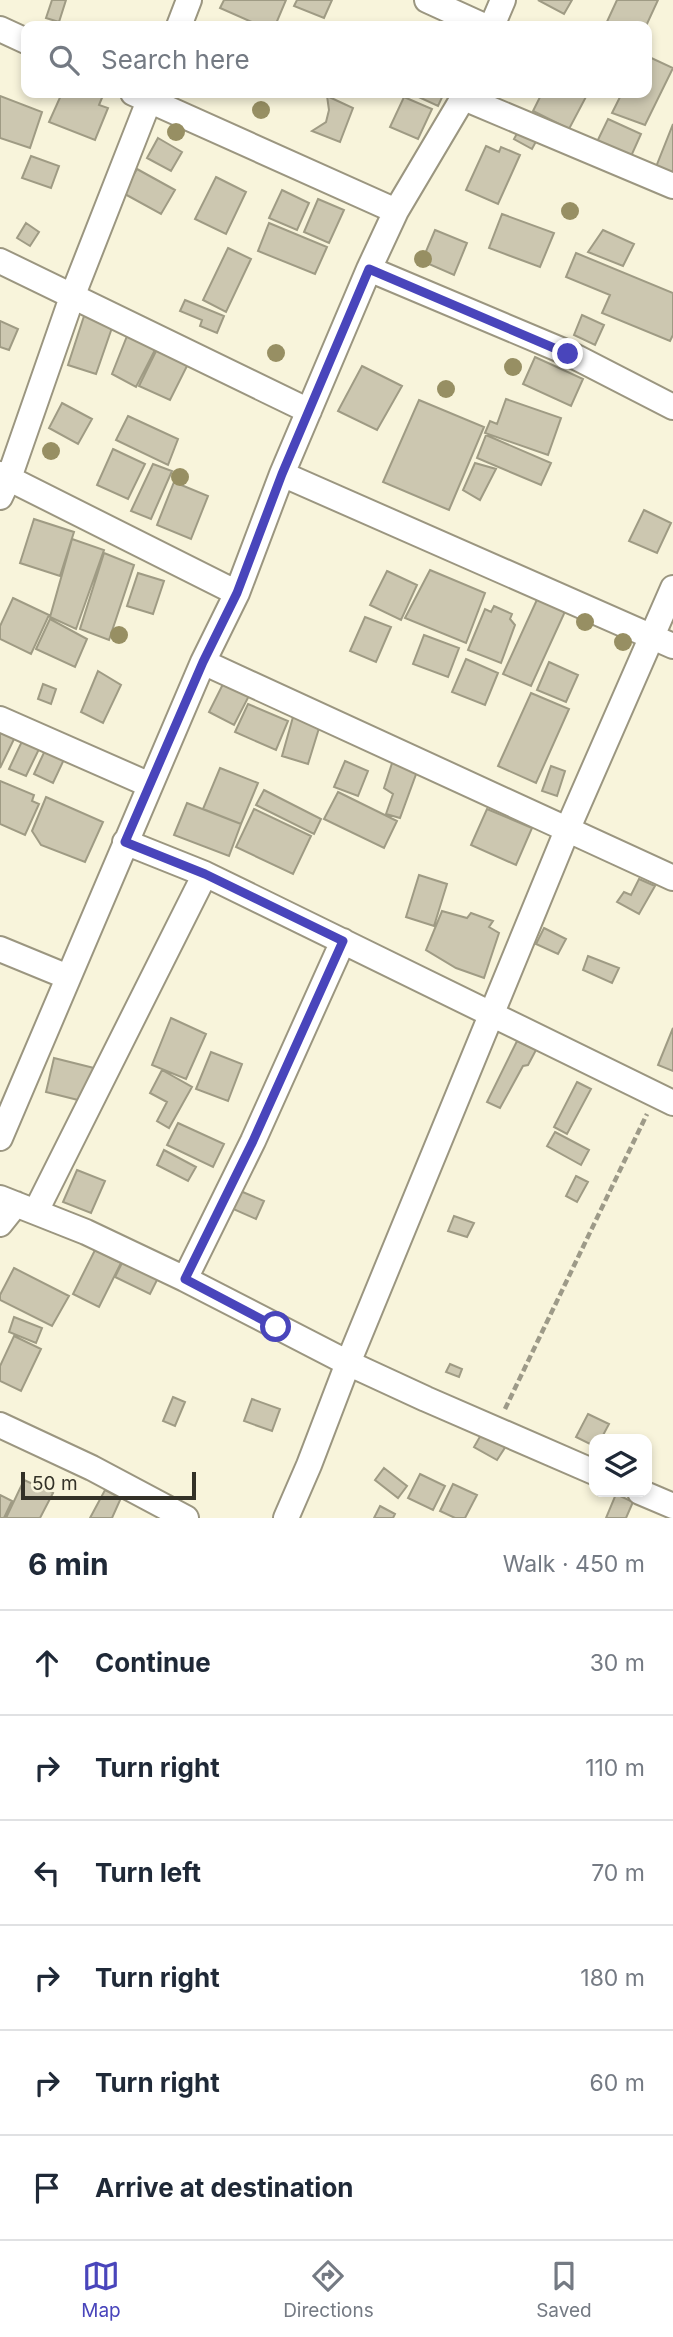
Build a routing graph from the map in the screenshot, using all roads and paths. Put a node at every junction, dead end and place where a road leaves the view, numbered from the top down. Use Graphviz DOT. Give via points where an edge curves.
graph roads {
  1 [pos="189,0"];
  2 [pos="426,0"];
  3 [pos="503,0"];
  4 [pos="181,21"];
  5 [pos="473,21"];
  6 [pos="494,21"];
  7 [pos="0,29"];
  8 [pos="21,39"];
  9 [pos="143,98"];
  10 [pos="151,98"];
  11 [pos="463,98"];
  12 [pos="472,98"];
  13 [pos="673,186"];
  14 [pos="396,211"];
  15 [pos="0,261"];
  16 [pos="369,269"];
  17 [pos="72,297"];
  18 [pos="673,407"];
  19 [pos="309,411"];
  20 [pos="282,474"];
  21 [pos="3,483"];
  22 [pos="673,589"];
  23 [pos="237,593"];
  24 [pos="662,641"];
  25 [pos="203,662"];
  26 [pos="0,719"];
  27 [pos="150,785"];
  28 [pos="568,828"];
  29 [pos="125,842"];
  30 [pos="205,874"];
  31 [pos="673,878"];
  32 [pos="343,941"];
  33 [pos="0,949"];
  34 [pos="68,977"];
  35 [pos="491,1016"];
  36 [pos="665,1099"];
  37 [pos="0,1138"];
  38 [pos="17,1204"];
  39 [pos="0,1224"];
  40 [pos="185,1279"];
  41 [pos="348,1363"];
  42 [pos="0,1425"];
  43 [pos="496,1428"];
  44 [pos="589,1470"];
  45 [pos="652,1497"];
  46 [pos="673,1506"];
  47 [pos="186,1518"];
  48 [pos="286,1518"];
  1 -- 4 [label="street"];
  2 -- 5 [label="street"];
  3 -- 6 [label="street"];
  7 -- 8 [label="street"];
  9 -- 17 [label="street"];
  10 -- 14 [label="street"];
  11 -- 14 [label="street"];
  12 -- 13 [label="street"];
  14 -- 16 [label="street"];
  15 -- 17 [label="street"];
  16 -- 18 [label="street" via="568,354"];
  16 -- 19 [label="street"];
  17 -- 19 [label="street"];
  17 -- 21 [label="street"];
  19 -- 20 [label="street"];
  20 -- 23 [label="street"];
  20 -- 24 [label="street"];
  21 -- 23 [label="street"];
  22 -- 24 [label="street"];
  23 -- 25 [label="street"];
  24 -- 28 [label="street"];
  25 -- 27 [label="street"];
  25 -- 28 [label="street"];
  26 -- 27 [label="street"];
  27 -- 29 [label="street"];
  28 -- 31 [label="street"];
  28 -- 35 [label="street"];
  29 -- 30 [label="street"];
  29 -- 34 [label="street"];
  30 -- 32 [label="street"];
  30 -- 38 [label="street"];
  32 -- 35 [label="street"];
  32 -- 40 [label="street"];
  33 -- 34 [label="street"];
  34 -- 37 [label="street"];
  35 -- 36 [label="street"];
  35 -- 41 [label="street"];
  36 -- 43 [label="path"];
  38 -- 39 [label="street"];
  38 -- 40 [label="street"];
  40 -- 41 [label="street"];
  41 -- 43 [label="street"];
  41 -- 48 [label="street"];
  42 -- 47 [label="street"];
  43 -- 44 [label="street"];
  45 -- 46 [label="street"];
}
